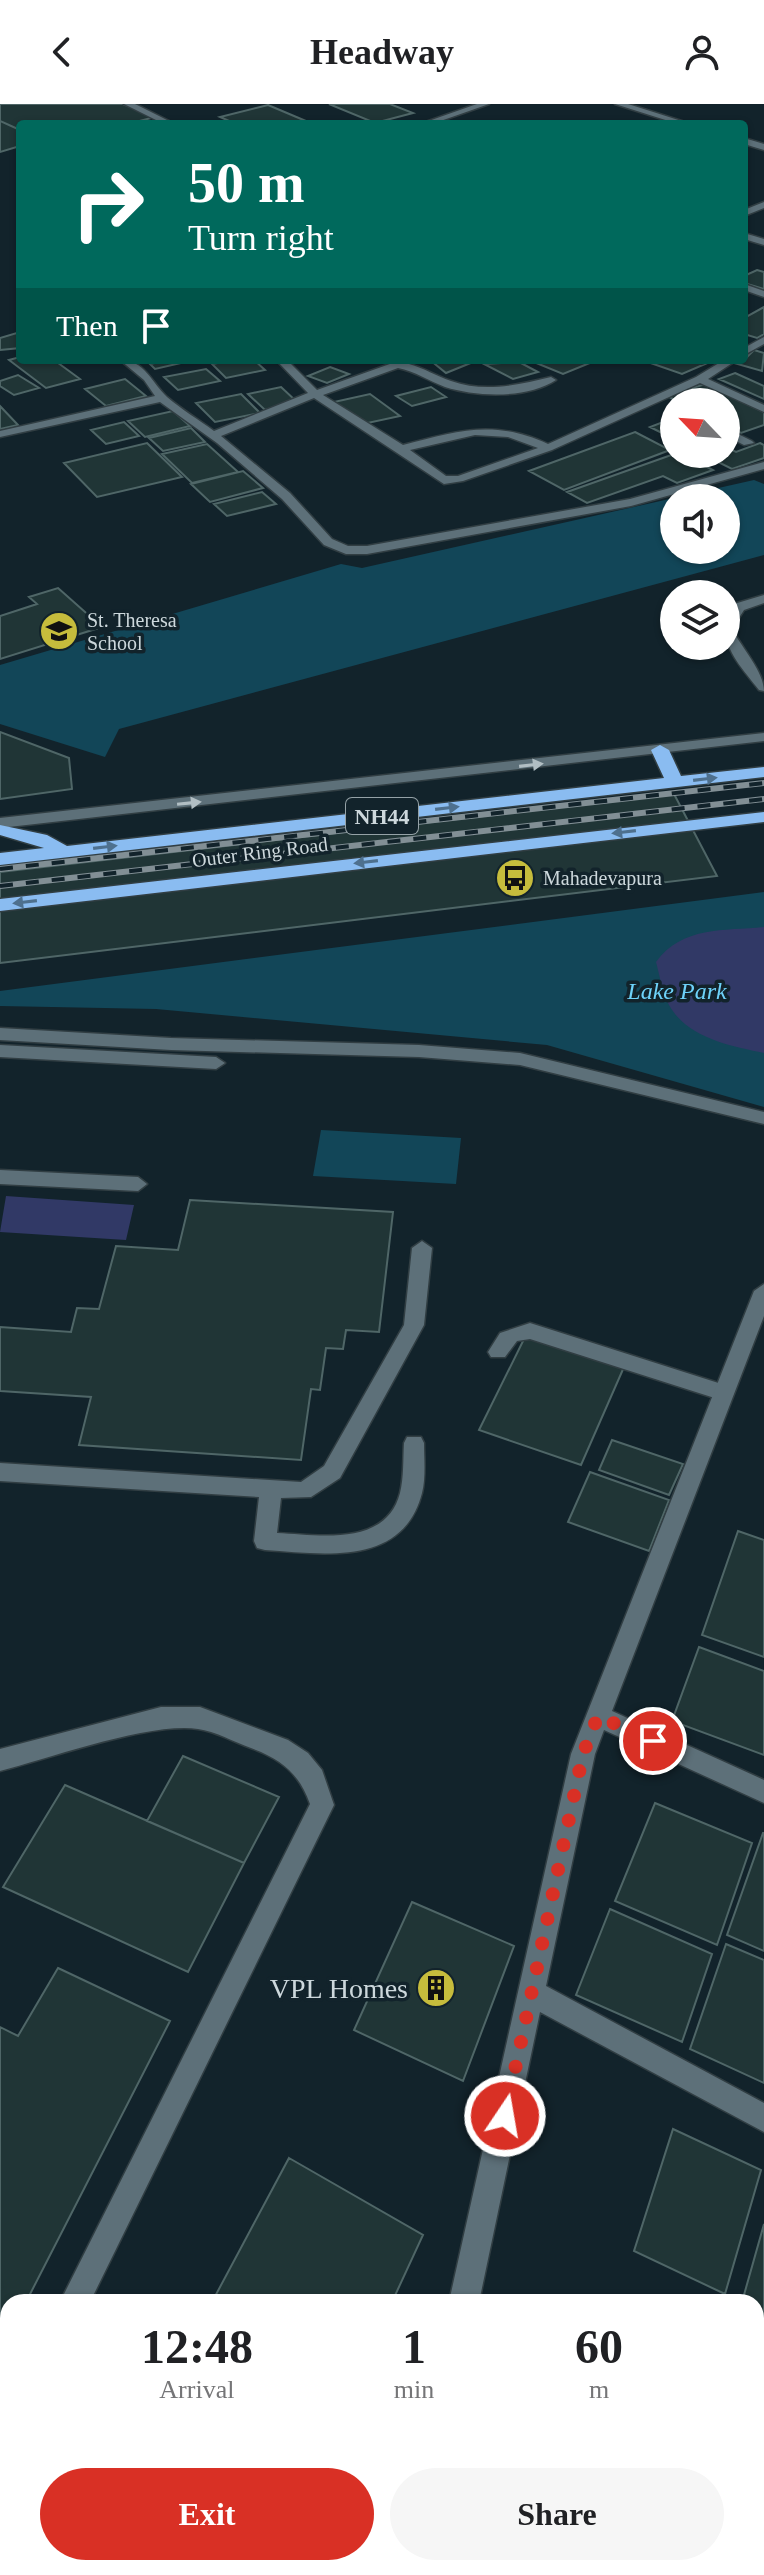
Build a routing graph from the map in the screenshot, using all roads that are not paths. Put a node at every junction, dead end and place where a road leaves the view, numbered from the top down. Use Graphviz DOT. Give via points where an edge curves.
graph roads {
  1 [pos="128,104"];
  2 [pos="485,104"];
  3 [pos="619,104"];
  4 [pos="162,120"];
  5 [pos="436,120"];
  6 [pos="673,120"];
  7 [pos="130,364"];
  8 [pos="285,364"];
  9 [pos="725,364"];
  10 [pos="397,365"];
  11 [pos="700,379"];
  12 [pos="551,380"];
  13 [pos="680,388"];
  14 [pos="315,394"];
  15 [pos="660,397"];
  16 [pos="162,398"];
  17 [pos="764,409"];
  18 [pos="0,434"];
  19 [pos="213,435"];
  20 [pos="740,439"];
  21 [pos="748,443"];
  22 [pos="548,448"];
  23 [pos="401,449"];
  24 [pos="764,465"];
  25 [pos="764,599"];
  26 [pos="740,607"];
  27 [pos="740,657"];
  28 [pos="764,687"];
  29 [pos="764,737"];
  30 [pos="660,750"];
  31 [pos="764,772"];
  32 [pos="675,782"];
  33 [pos="764,817"];
  34 [pos="730,820"];
  35 [pos="0,823"];
  36 [pos="0,830"];
  37 [pos="764,834"];
  38 [pos="64,852"];
  39 [pos="0,859"];
  40 [pos="0,905"];
  41 [pos="0,1034"];
  42 [pos="0,1051"];
  43 [pos="216,1063"];
  44 [pos="764,1118"];
  45 [pos="0,1177"];
  46 [pos="138,1184"];
  47 [pos="422,1248"];
  48 [pos="764,1291"];
  49 [pos="498,1352"];
  50 [pos="724,1393"];
  51 [pos="414,1443"];
  52 [pos="0,1472"];
  53 [pos="271,1489"];
  54 [pos="598,1716"];
  55 [pos="0,1760"];
  56 [pos="764,1792"];
  57 [pos="532,1993"];
  58 [pos="764,2118"];
  59 [pos="79,2294"];
  60 [pos="466,2294"];
  1 -- 4 [label="street"];
  2 -- 5 [label="street"];
  3 -- 6 [label="street"];
  7 -- 16 [label="street"];
  8 -- 14 [label="street"];
  9 -- 11 [label="street"];
  10 -- 12 [label="street" via="451,385 502,394"];
  10 -- 14 [label="street"];
  11 -- 13 [label="street"];
  11 -- 17 [label="street"];
  14 -- 19 [label="street"];
  14 -- 23 [label="street"];
  15 -- 22 [label="street"];
  16 -- 18 [label="street"];
  16 -- 19 [label="street"];
  19 -- 24 [label="street" via="286,496 328,542 346,550 631,502"];
  20 -- 21 [label="street"];
  22 -- 23 [label="street" via="521,434 479,430"];
  22 -- 23 [label="street" via="444,480"];
  25 -- 26 [label="street"];
  27 -- 28 [label="street"];
  29 -- 30 [label="street"];
  30 -- 32 [label="highway"];
  35 -- 30 [label="street, one-way"];
  32 -- 31 [label="highway, Outer Ring Road / NH44, one-way"];
  38 -- 32 [label="highway, Outer Ring Road / NH44, one-way"];
  33 -- 34 [label="highway, Outer Ring Road / NH44"];
  34 -- 37 [label="highway"];
  34 -- 40 [label="highway, Outer Ring Road / NH44, one-way"];
  36 -- 38 [label="highway" via="41,839"];
  38 -- 39 [label="highway, Outer Ring Road / NH44"];
  41 -- 44 [label="street" via="520,1059"];
  42 -- 43 [label="street"];
  45 -- 46 [label="street"];
  47 -- 53 [label="street" via="414,1325 332,1472 303,1491"];
  48 -- 50 [label="street"];
  49 -- 50 [label="street" via="504,1338 530,1331"];
  50 -- 54 [label="street"];
  51 -- 53 [label="street" via="406,1509 386,1530 360,1545 265,1541"];
  52 -- 53 [label="street"];
  54 -- 56 [label="street"];
  54 -- 57 [label="street" via="583,1754"];
  55 -- 59 [label="street" via="161,1718 200,1718 280,1748 299,1761 313,1778 322,1805"];
  57 -- 58 [label="street"];
  57 -- 60 [label="street"];
}
